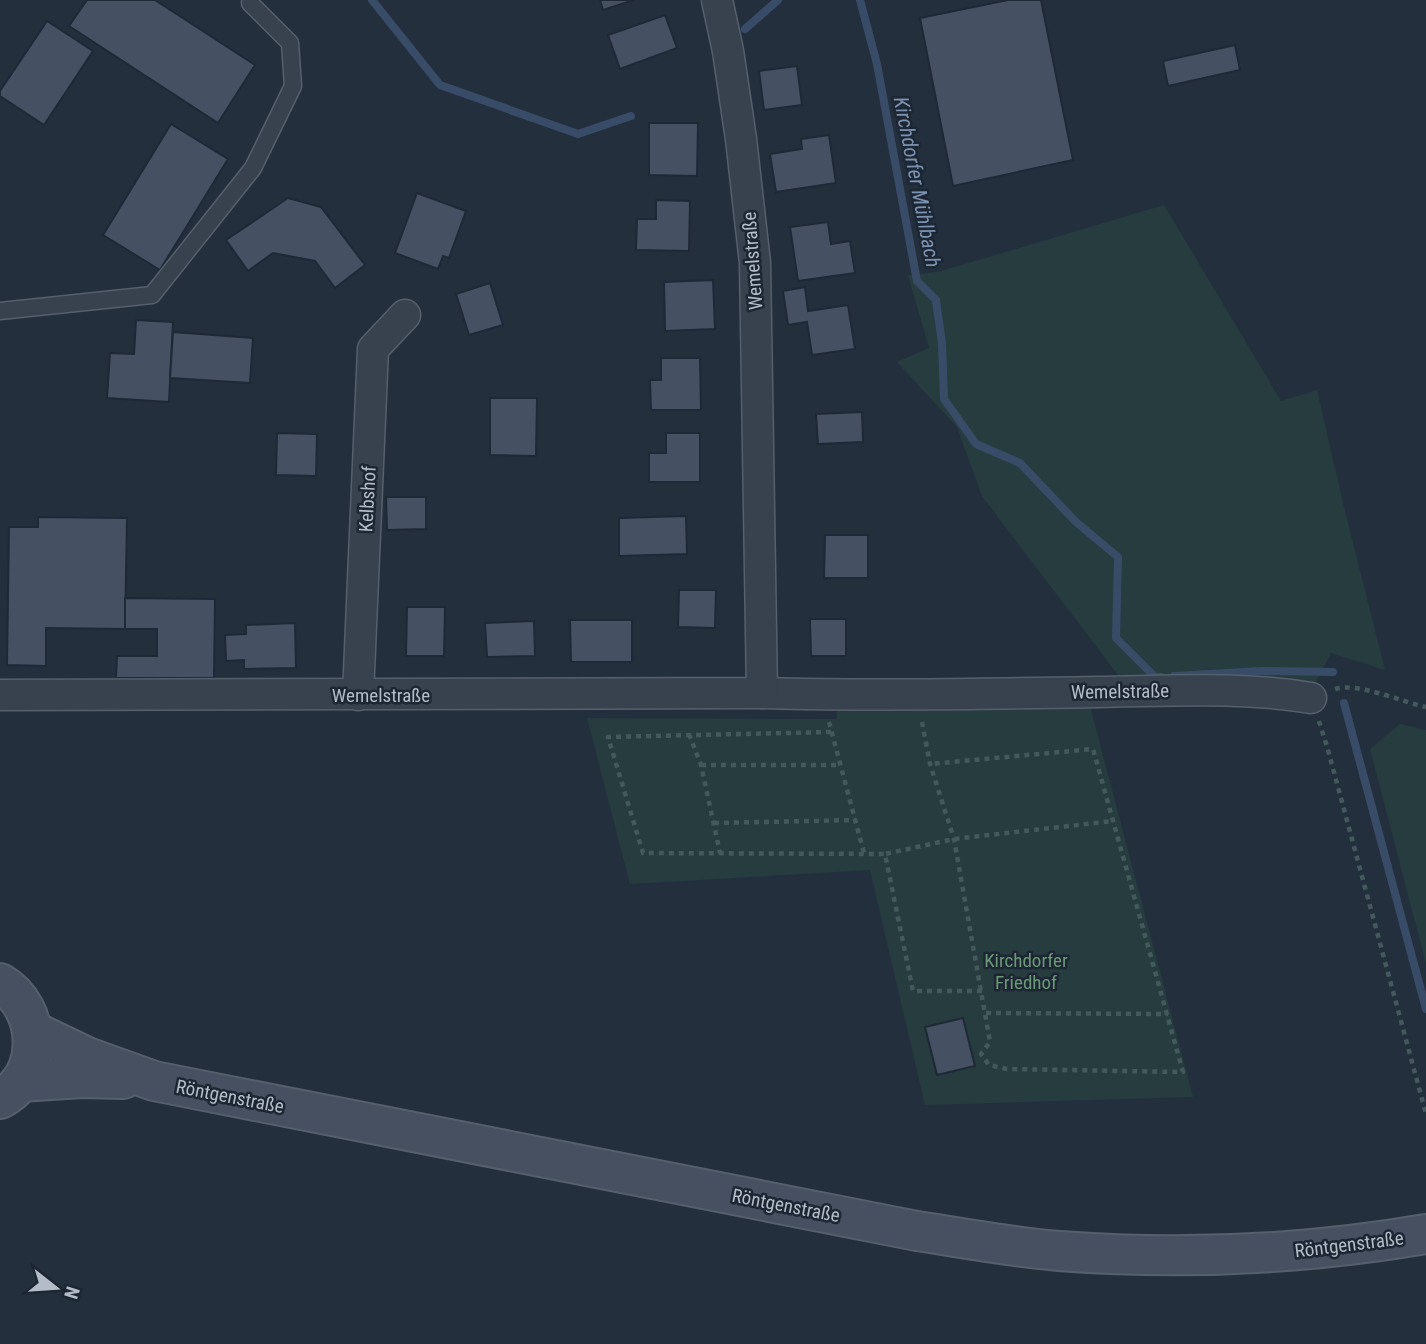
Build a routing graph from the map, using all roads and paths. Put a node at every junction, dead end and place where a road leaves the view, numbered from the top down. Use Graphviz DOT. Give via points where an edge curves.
graph roads {
  1 [pos="717,0"];
  2 [pos="250,3"];
  3 [pos="0,311"];
  4 [pos="405,315"];
  5 [pos="762,693"];
  6 [pos="917,694"];
  7 [pos="0,695"];
  8 [pos="358,695"];
  9 [pos="822,695"];
  10 [pos="1311,698"];
  11 [pos="1426,707"];
  12 [pos="831,732"];
  13 [pos="689,734"];
  14 [pos="930,764"];
  15 [pos="701,765"];
  16 [pos="841,765"];
  17 [pos="856,820"];
  18 [pos="1114,821"];
  19 [pos="714,823"];
  20 [pos="954,839"];
  21 [pos="720,853"];
  22 [pos="864,853"];
  23 [pos="885,854"];
  24 [pos="0,983"];
  25 [pos="982,991"];
  26 [pos="986,1013"];
  27 [pos="1168,1014"];
  28 [pos="33,1031"];
  29 [pos="154,1081"];
  30 [pos="10,1091"];
  31 [pos="1426,1114"];
  32 [pos="1426,1234"];
  1 -- 5 [label="street, Wemelstraße" via="741,139 755,263"];
  2 -- 3 [label="lane" via="290,43 293,86 253,168 152,295"];
  4 -- 8 [label="street, Kelbshof" via="373,349"];
  5 -- 8 [label="street, Wemelstraße"];
  5 -- 9 [label="street, Wemelstraße"];
  6 -- 9 [label="street, Wemelstraße"];
  6 -- 10 [label="street, Wemelstraße" via="1232,689"];
  6 -- 14 [label="path"];
  7 -- 8 [label="street, Wemelstraße"];
  9 -- 12 [label="path"];
  10 -- 11 [label="path" via="1343,687"];
  10 -- 31 [label="path"];
  12 -- 13 [label="path"];
  12 -- 16 [label="path"];
  13 -- 15 [label="path"];
  13 -- 21 [label="path" via="608,737 643,853"];
  14 -- 18 [label="path" via="1093,749"];
  14 -- 20 [label="path"];
  15 -- 16 [label="path"];
  15 -- 19 [label="path"];
  16 -- 17 [label="path"];
  17 -- 19 [label="path"];
  17 -- 22 [label="path"];
  18 -- 20 [label="path"];
  18 -- 27 [label="path"];
  19 -- 21 [label="path"];
  20 -- 23 [label="path"];
  20 -- 25 [label="path"];
  21 -- 22 [label="path"];
  22 -- 23 [label="path"];
  23 -- 25 [label="path" via="913,991"];
  24 -- 28 [label="main road" via="19,999"];
  25 -- 26 [label="path"];
  26 -- 27 [label="path"];
  26 -- 27 [label="path" via="990,1042 981,1054 989,1065 1182,1072"];
  28 -- 29 [label="main road, Röntgenstraße"];
  28 -- 30 [label="main road" via="32,1055"];
  29 -- 30 [label="main road, Röntgenstraße" via="82,1078"];
  29 -- 32 [label="main road, Röntgenstraße" via="917,1231 1057,1251 1217,1256 1296,1252"];
}
